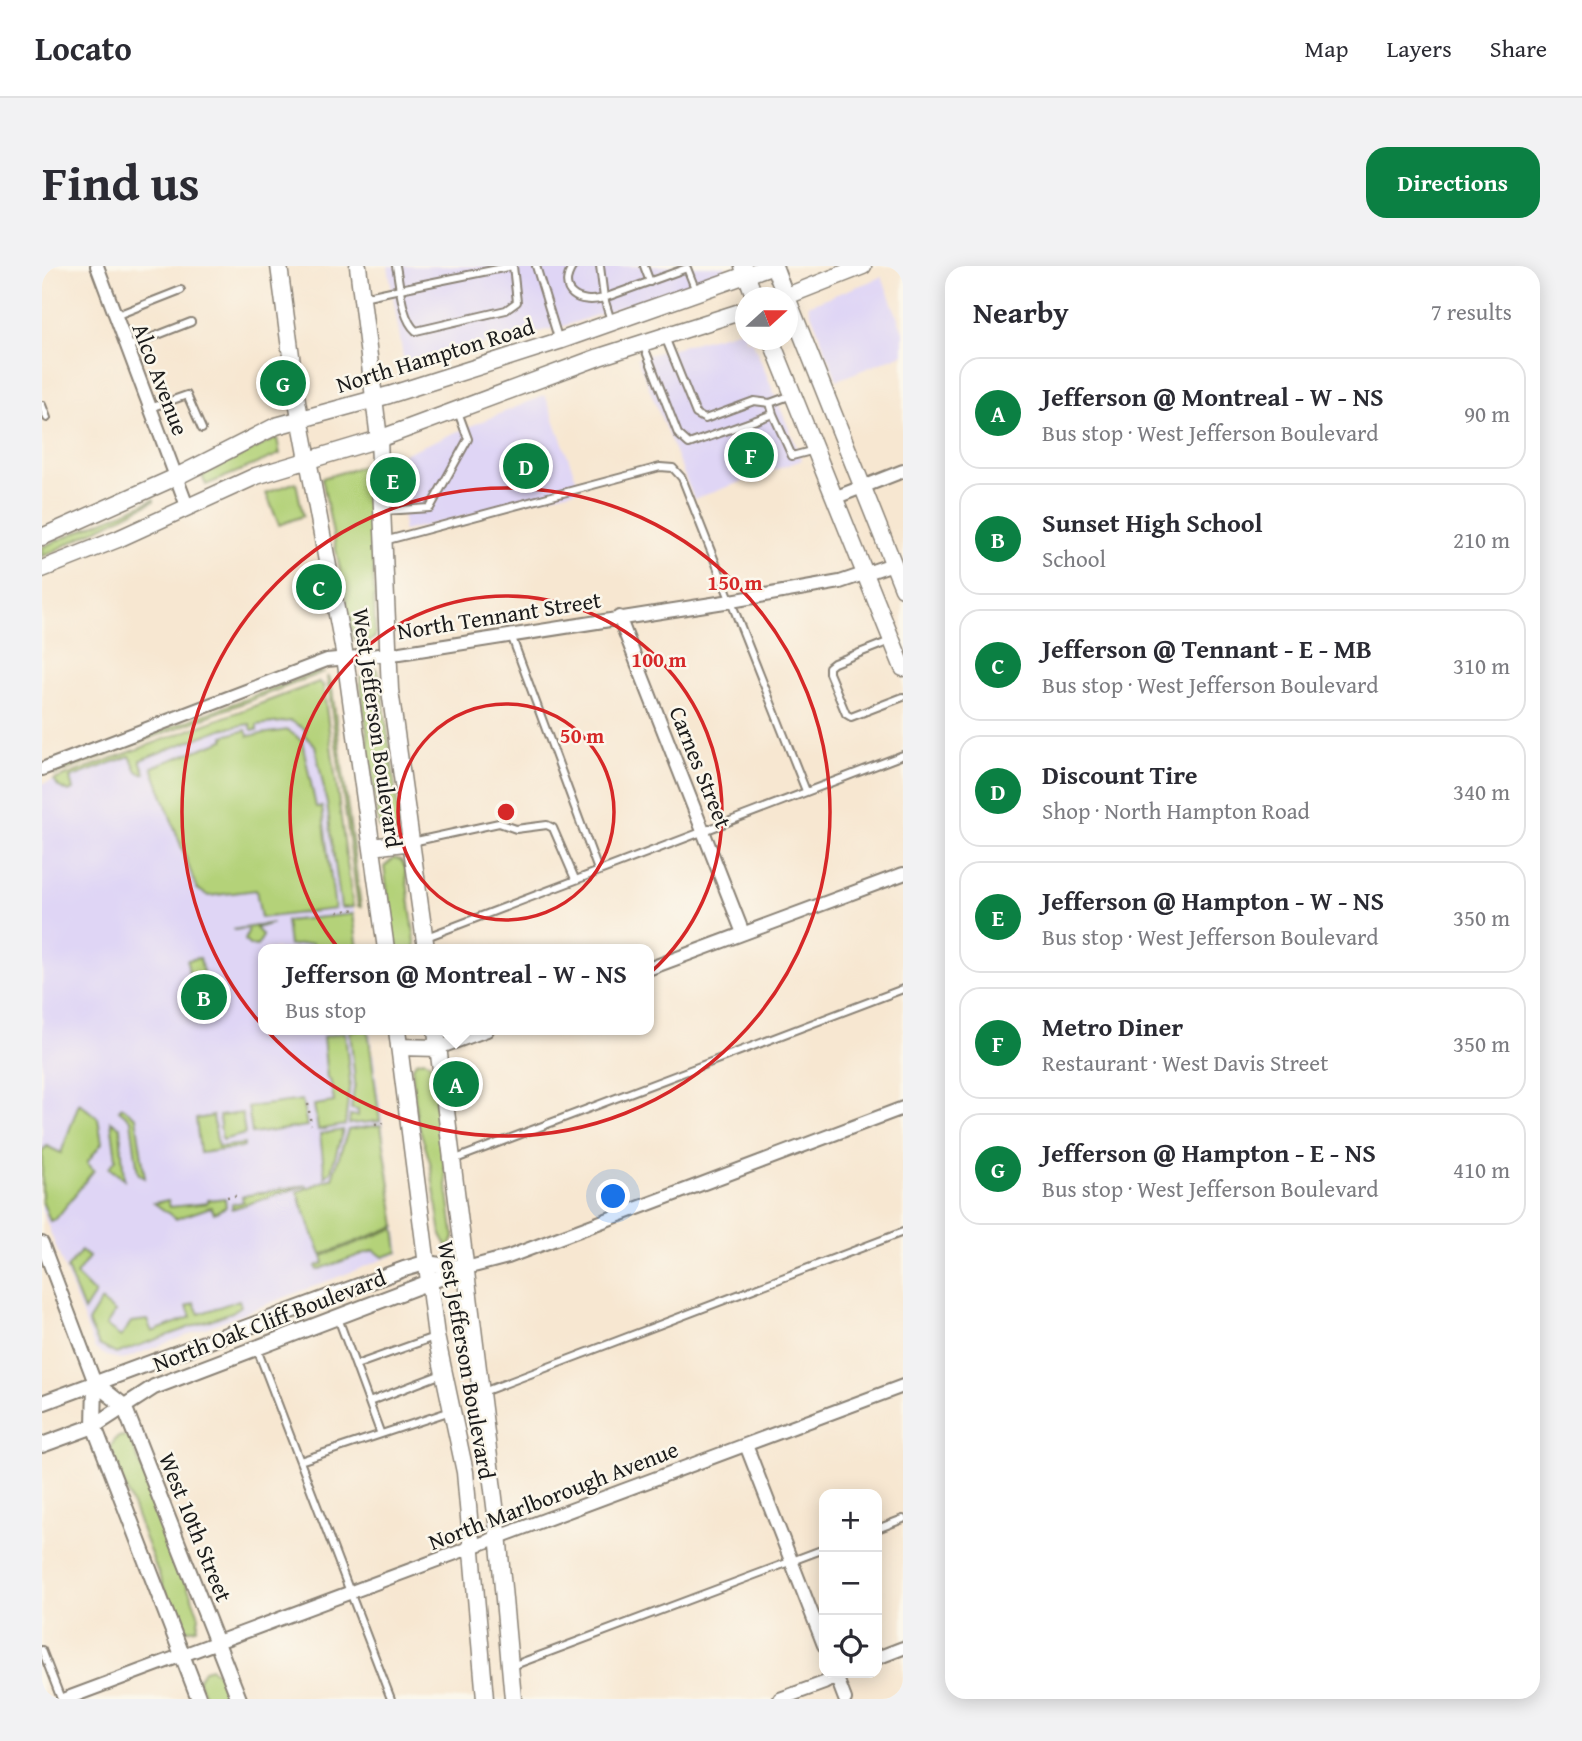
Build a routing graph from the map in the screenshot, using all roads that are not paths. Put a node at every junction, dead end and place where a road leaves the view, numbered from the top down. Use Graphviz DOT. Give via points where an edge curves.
graph roads {
  1 [pos="97,266"];
  2 [pos="279,266"];
  3 [pos="358,266"];
  4 [pos="396,266"];
  5 [pos="536,266"];
  6 [pos="573,266"];
  7 [pos="600,266"];
  8 [pos="644,266"];
  9 [pos="773,266"];
  10 [pos="863,266"];
  11 [pos="688,267"];
  12 [pos="745,270"];
  13 [pos="650,282"];
  14 [pos="751,287"];
  15 [pos="781,287"];
  16 [pos="401,289"];
  17 [pos="181,290"];
  18 [pos="696,293"];
  19 [pos="798,293"];
  20 [pos="363,297"];
  21 [pos="604,298"];
  22 [pos="735,313"];
  23 [pos="115,316"];
  24 [pos="611,322"];
  25 [pos="191,323"];
  26 [pos="798,330"];
  27 [pos="664,335"];
  28 [pos="559,341"];
  29 [pos="642,342"];
  30 [pos="127,347"];
  31 [pos="775,350"];
  32 [pos="793,395"];
  33 [pos="375,398"];
  34 [pos="770,403"];
  35 [pos="42,405"];
  36 [pos="150,408"];
  37 [pos="458,410"];
  38 [pos="774,414"];
  39 [pos="47,418"];
  40 [pos="301,419"];
  41 [pos="202,429"];
  42 [pos="379,439"];
  43 [pos="814,450"];
  44 [pos="308,458"];
  45 [pos="903,471"];
  46 [pos="176,477"];
  47 [pos="862,486"];
  48 [pos="834,498"];
  49 [pos="187,506"];
  50 [pos="382,511"];
  51 [pos="42,537"];
  52 [pos="383,541"];
  53 [pos="893,564"];
  54 [pos="42,569"];
  55 [pos="866,575"];
  56 [pos="903,588"];
  57 [pos="732,601"];
  58 [pos="619,617"];
  59 [pos="511,635"];
  60 [pos="892,640"];
  61 [pos="387,654"];
  62 [pos="345,657"];
  63 [pos="903,668"];
  64 [pos="903,697"];
  65 [pos="903,755"];
  66 [pos="42,769"];
  67 [pos="806,791"];
  68 [pos="704,830"];
  69 [pos="412,842"];
  70 [pos="372,848"];
  71 [pos="598,870"];
  72 [pos="903,874"];
  73 [pos="575,879"];
  74 [pos="743,933"];
  75 [pos="385,944"];
  76 [pos="425,944"];
  77 [pos="654,967"];
  78 [pos="903,989"];
  79 [pos="398,1035"];
  80 [pos="437,1035"];
  81 [pos="473,1035"];
  82 [pos="399,1047"];
  83 [pos="438,1048"];
  84 [pos="903,1108"];
  85 [pos="452,1161"];
  86 [pos="903,1231"];
  87 [pos="42,1243"];
  88 [pos="425,1262"];
  89 [pos="466,1268"];
  90 [pos="429,1284"];
  91 [pos="338,1318"];
  92 [pos="436,1336"];
  93 [pos="257,1349"];
  94 [pos="356,1365"];
  95 [pos="442,1374"];
  96 [pos="95,1383"];
  97 [pos="903,1386"];
  98 [pos="482,1392"];
  99 [pos="369,1402"];
  100 [pos="42,1403"];
  101 [pos="124,1406"];
  102 [pos="452,1411"];
  103 [pos="94,1426"];
  104 [pos="380,1432"];
  105 [pos="42,1445"];
  106 [pos="746,1445"];
  107 [pos="300,1461"];
  108 [pos="903,1519"];
  109 [pos="882,1527"];
  110 [pos="499,1537"];
  111 [pos="473,1547"];
  112 [pos="819,1551"];
  113 [pos="792,1561"];
  114 [pos="351,1593"];
  115 [pos="819,1632"];
  116 [pos="218,1643"];
  117 [pos="903,1648"];
  118 [pos="42,1650"];
  119 [pos="882,1656"];
  120 [pos="182,1657"];
  121 [pos="512,1666"];
  122 [pos="828,1678"];
  123 [pos="838,1678"];
  124 [pos="63,1699"];
  125 [pos="198,1699"];
  126 [pos="239,1699"];
  127 [pos="391,1699"];
  128 [pos="485,1699"];
  129 [pos="513,1699"];
  130 [pos="780,1699"];
  131 [pos="845,1699"];
  1 -- 23 [label="street, Alco Avenue"];
  2 -- 40 [label="main road, West Jefferson Boulevard"];
  3 -- 20 [label="main road, West Jefferson Boulevard"];
  4 -- 16 [label="lane"];
  5 -- 28 [label="lane"];
  6 -- 21 [label="lane" via="567,275 569,289 577,299"];
  7 -- 21 [label="lane"];
  8 -- 13 [label="lane"];
  9 -- 12 [label="main road, North Hampton Road"];
  9 -- 15 [label="main road"];
  10 -- 19 [label="main road"];
  11 -- 13 [label="lane"];
  11 -- 18 [label="lane"];
  12 -- 14 [label="main road"];
  12 -- 18 [label="main road, North Hampton Road"];
  13 -- 21 [label="lane"];
  16 -- 16 [label="lane" via="416,331 506,310 517,302 513,266"];
  16 -- 20 [label="lane"];
  17 -- 23 [label="lane"];
  18 -- 24 [label="main road, North Hampton Road"];
  20 -- 33 [label="main road, West Jefferson Boulevard"];
  21 -- 24 [label="lane"];
  22 -- 27 [label="main road"];
  23 -- 30 [label="street, Alco Avenue"];
  24 -- 28 [label="main road, North Hampton Road"];
  25 -- 30 [label="lane"];
  26 -- 47 [label="main road"];
  27 -- 29 [label="main road"];
  27 -- 34 [label="lane" via="696,414 705,419 754,401"];
  28 -- 33 [label="main road, North Hampton Road"];
  29 -- 37 [label="main road"];
  29 -- 38 [label="lane" via="678,434 689,444"];
  30 -- 36 [label="street, Alco Avenue"];
  31 -- 32 [label="main road"];
  32 -- 34 [label="lane"];
  32 -- 43 [label="main road"];
  33 -- 40 [label="main road, North Hampton Road"];
  33 -- 42 [label="main road, West Jefferson Boulevard"];
  34 -- 38 [label="lane"];
  35 -- 39 [label="lane"];
  36 -- 41 [label="lane" via="187,395"];
  36 -- 46 [label="street, Alco Avenue"];
  37 -- 42 [label="main road"];
  37 -- 50 [label="lane" via="468,439 430,508"];
  38 -- 43 [label="lane" via="792,456"];
  40 -- 44 [label="main road, West Jefferson Boulevard"];
  40 -- 46 [label="main road, North Hampton Road" via="276,426"];
  42 -- 44 [label="main road"];
  42 -- 50 [label="main road, West Jefferson Boulevard"];
  43 -- 48 [label="main road"];
  44 -- 49 [label="main road"];
  44 -- 62 [label="main road, West Jefferson Boulevard"];
  45 -- 47 [label="street"];
  46 -- 49 [label="street, Alco Avenue"];
  46 -- 51 [label="main road, North Hampton Road"];
  47 -- 48 [label="street"];
  47 -- 53 [label="main road"];
  48 -- 55 [label="main road"];
  49 -- 54 [label="main road"];
  50 -- 52 [label="main road, West Jefferson Boulevard"];
  52 -- 57 [label="lane" via="660,467 673,468 682,478"];
  52 -- 61 [label="main road, West Jefferson Boulevard"];
  53 -- 55 [label="street, North Tennant Street"];
  53 -- 56 [label="main road"];
  55 -- 57 [label="street, North Tennant Street"];
  55 -- 60 [label="main road"];
  57 -- 58 [label="street, North Tennant Street"];
  57 -- 67 [label="lane"];
  58 -- 59 [label="street, North Tennant Street"];
  58 -- 68 [label="street, Carnes Street"];
  59 -- 61 [label="street, North Tennant Street"];
  59 -- 71 [label="lane"];
  60 -- 63 [label="main road"];
  60 -- 64 [label="lane" via="834,663 829,673 851,717"];
  61 -- 62 [label="street, North Tennant Street"];
  61 -- 69 [label="main road, West Jefferson Boulevard"];
  62 -- 66 [label="street, North Tennant Street"];
  62 -- 70 [label="main road, West Jefferson Boulevard"];
  65 -- 67 [label="lane"];
  67 -- 68 [label="lane"];
  68 -- 71 [label="lane"];
  68 -- 74 [label="street, Carnes Street"];
  69 -- 70 [label="main road"];
  69 -- 73 [label="lane" via="499,823 516,829 547,825 553,828"];
  69 -- 76 [label="main road, West Jefferson Boulevard"];
  70 -- 75 [label="main road, West Jefferson Boulevard"];
  71 -- 73 [label="lane"];
  72 -- 74 [label="street"];
  73 -- 76 [label="lane"];
  74 -- 77 [label="street"];
  78 -- 85 [label="lane"];
  79 -- 82 [label="main road, West Jefferson Boulevard"];
  80 -- 83 [label="main road, West Jefferson Boulevard"];
  81 -- 83 [label="street"];
  82 -- 83 [label="main road"];
  82 -- 88 [label="main road, West Jefferson Boulevard"];
  83 -- 85 [label="main road, West Jefferson Boulevard"];
  84 -- 89 [label="street, North Oak Cliff Boulevard" via="508,1257"];
  85 -- 89 [label="main road, West Jefferson Boulevard"];
  86 -- 98 [label="lane"];
  87 -- 96 [label="street"];
  88 -- 89 [label="street, North Oak Cliff Boulevard"];
  88 -- 90 [label="main road, West Jefferson Boulevard"];
  88 -- 96 [label="street, North Oak Cliff Boulevard"];
  89 -- 90 [label="street, North Oak Cliff Boulevard"];
  89 -- 98 [label="main road, West Jefferson Boulevard"];
  90 -- 91 [label="street, North Oak Cliff Boulevard"];
  90 -- 92 [label="main road, West Jefferson Boulevard"];
  91 -- 93 [label="street, North Oak Cliff Boulevard"];
  91 -- 94 [label="lane"];
  92 -- 94 [label="lane"];
  92 -- 95 [label="main road, West Jefferson Boulevard"];
  93 -- 101 [label="street, North Oak Cliff Boulevard" via="154,1388"];
  93 -- 107 [label="lane"];
  94 -- 99 [label="lane"];
  95 -- 99 [label="lane"];
  95 -- 102 [label="main road, West Jefferson Boulevard"];
  96 -- 100 [label="street, North Oak Cliff Boulevard"];
  96 -- 101 [label="street, West 10th Street"];
  96 -- 103 [label="street"];
  97 -- 106 [label="street, North Marlborough Avenue"];
  98 -- 110 [label="main road, West Jefferson Boulevard"];
  99 -- 104 [label="lane"];
  101 -- 103 [label="street, North Oak Cliff Boulevard"];
  101 -- 116 [label="street, West 10th Street"];
  102 -- 104 [label="lane"];
  102 -- 111 [label="main road, West Jefferson Boulevard"];
  103 -- 105 [label="street, North Oak Cliff Boulevard"];
  103 -- 120 [label="street"];
  104 -- 107 [label="lane"];
  106 -- 110 [label="street, North Marlborough Avenue"];
  106 -- 113 [label="street"];
  107 -- 114 [label="lane"];
  108 -- 109 [label="lane"];
  110 -- 111 [label="street, North Marlborough Avenue"];
  110 -- 121 [label="main road, West Jefferson Boulevard"];
  111 -- 114 [label="street, North Marlborough Avenue"];
  111 -- 128 [label="main road, West Jefferson Boulevard"];
  112 -- 113 [label="lane"];
  113 -- 115 [label="street"];
  113 -- 121 [label="lane"];
  114 -- 116 [label="street, North Marlborough Avenue"];
  114 -- 127 [label="lane"];
  116 -- 120 [label="street, North Marlborough Avenue"];
  116 -- 126 [label="street, West 10th Street"];
  117 -- 119 [label="street"];
  118 -- 124 [label="lane"];
  120 -- 124 [label="street, North Marlborough Avenue"];
  120 -- 125 [label="street"];
  121 -- 129 [label="main road, West Jefferson Boulevard"];
  122 -- 130 [label="street"];
  123 -- 131 [label="street"];
}
